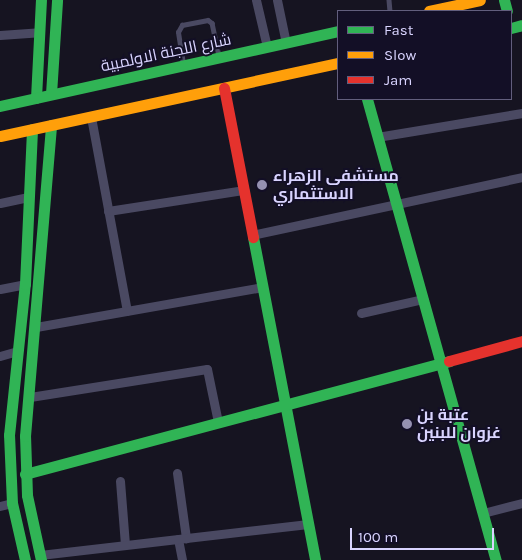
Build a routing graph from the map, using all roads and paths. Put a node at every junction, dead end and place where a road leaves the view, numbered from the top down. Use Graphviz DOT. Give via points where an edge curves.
graph roads {
  1 [pos="41,0"];
  2 [pos="57,0"];
  3 [pos="256,0"];
  4 [pos="277,0"];
  5 [pos="480,0"];
  6 [pos="444,4"];
  7 [pos="430,10"];
  8 [pos="337,31"];
  9 [pos="39,32"];
  10 [pos="0,35"];
  11 [pos="286,43"];
  12 [pos="267,47"];
  13 [pos="220,57"];
  14 [pos="337,64"];
  15 [pos="183,65"];
  16 [pos="224,88"];
  17 [pos="52,94"];
  18 [pos="36,98"];
  19 [pos="367,100"];
  20 [pos="0,106"];
  21 [pos="522,113"];
  22 [pos="91,117"];
  23 [pos="51,125"];
  24 [pos="32,129"];
  25 [pos="0,136"];
  26 [pos="377,136"];
  27 [pos="522,178"];
  28 [pos="244,190"];
  29 [pos="29,197"];
  30 [pos="0,203"];
  31 [pos="397,205"];
  32 [pos="108,211"];
  33 [pos="252,235"];
  34 [pos="25,284"];
  35 [pos="262,286"];
  36 [pos="0,289"];
  37 [pos="423,299"];
  38 [pos="127,310"];
  39 [pos="361,313"];
  40 [pos="36,327"];
  41 [pos="522,341"];
  42 [pos="18,351"];
  43 [pos="0,356"];
  44 [pos="441,363"];
  45 [pos="30,397"];
  46 [pos="285,404"];
  47 [pos="218,422"];
  48 [pos="6,430"];
  49 [pos="25,436"];
  50 [pos="177,473"];
  51 [pos="25,474"];
  52 [pos="120,481"];
  53 [pos="12,503"];
  54 [pos="522,503"];
  55 [pos="0,506"];
  56 [pos="483,514"];
  57 [pos="308,524"];
  58 [pos="182,538"];
  59 [pos="125,545"];
  60 [pos="41,557"];
  61 [pos="25,560"];
  62 [pos="182,560"];
  63 [pos="315,560"];
  64 [pos="496,560"];
  1 -- 9 [label="street"];
  2 -- 17 [label="street"];
  3 -- 12 [label="street"];
  4 -- 11 [label="street"];
  5 -- 6 [label="street"];
  6 -- 7 [label="street"];
  8 -- 11 [label="street, شارع اللجنة الاولمبية"];
  9 -- 10 [label="street"];
  9 -- 18 [label="street"];
  11 -- 12 [label="street, شارع اللجنة الاولمبية"];
  12 -- 13 [label="street, شارع اللجنة الاولمبية"];
  13 -- 15 [label="street, شارع اللجنة الاولمبية"];
  13 -- 15 [label="lane" via="212,23 208,20 182,24 178,32"];
  14 -- 16 [label="street"];
  15 -- 17 [label="street, شارع اللجنة الاولمبية"];
  16 -- 22 [label="street"];
  16 -- 28 [label="street"];
  17 -- 18 [label="street, شارع اللجنة الاولمبية"];
  18 -- 20 [label="street, شارع اللجنة الاولمبية"];
  19 -- 26 [label="street"];
  21 -- 26 [label="street"];
  22 -- 23 [label="street"];
  22 -- 32 [label="street"];
  23 -- 24 [label="street"];
  23 -- 40 [label="street"];
  24 -- 25 [label="street"];
  24 -- 29 [label="street"];
  26 -- 31 [label="street"];
  27 -- 31 [label="street"];
  28 -- 32 [label="street"];
  28 -- 33 [label="street"];
  29 -- 30 [label="street"];
  29 -- 34 [label="street"];
  31 -- 33 [label="street"];
  31 -- 37 [label="street"];
  32 -- 38 [label="street"];
  33 -- 35 [label="street"];
  34 -- 36 [label="street"];
  34 -- 42 [label="street"];
  35 -- 38 [label="street"];
  35 -- 46 [label="street"];
  37 -- 39 [label="street"];
  37 -- 44 [label="street"];
  38 -- 40 [label="street"];
  40 -- 45 [label="street"];
  41 -- 44 [label="street"];
  42 -- 43 [label="street"];
  42 -- 48 [label="street"];
  44 -- 46 [label="street"];
  44 -- 56 [label="street"];
  45 -- 47 [label="street" via="207,369"];
  45 -- 49 [label="street"];
  46 -- 47 [label="street"];
  46 -- 57 [label="street"];
  47 -- 51 [label="street"];
  48 -- 49 [label="street"];
  48 -- 53 [label="street"];
  49 -- 51 [label="street"];
  50 -- 58 [label="street"];
  51 -- 60 [label="street"];
  52 -- 59 [label="street"];
  53 -- 55 [label="street"];
  53 -- 61 [label="street"];
  54 -- 56 [label="street"];
  56 -- 64 [label="street"];
  57 -- 58 [label="street"];
  57 -- 63 [label="street"];
  58 -- 59 [label="street"];
  58 -- 62 [label="street"];
  59 -- 60 [label="street"];
}
